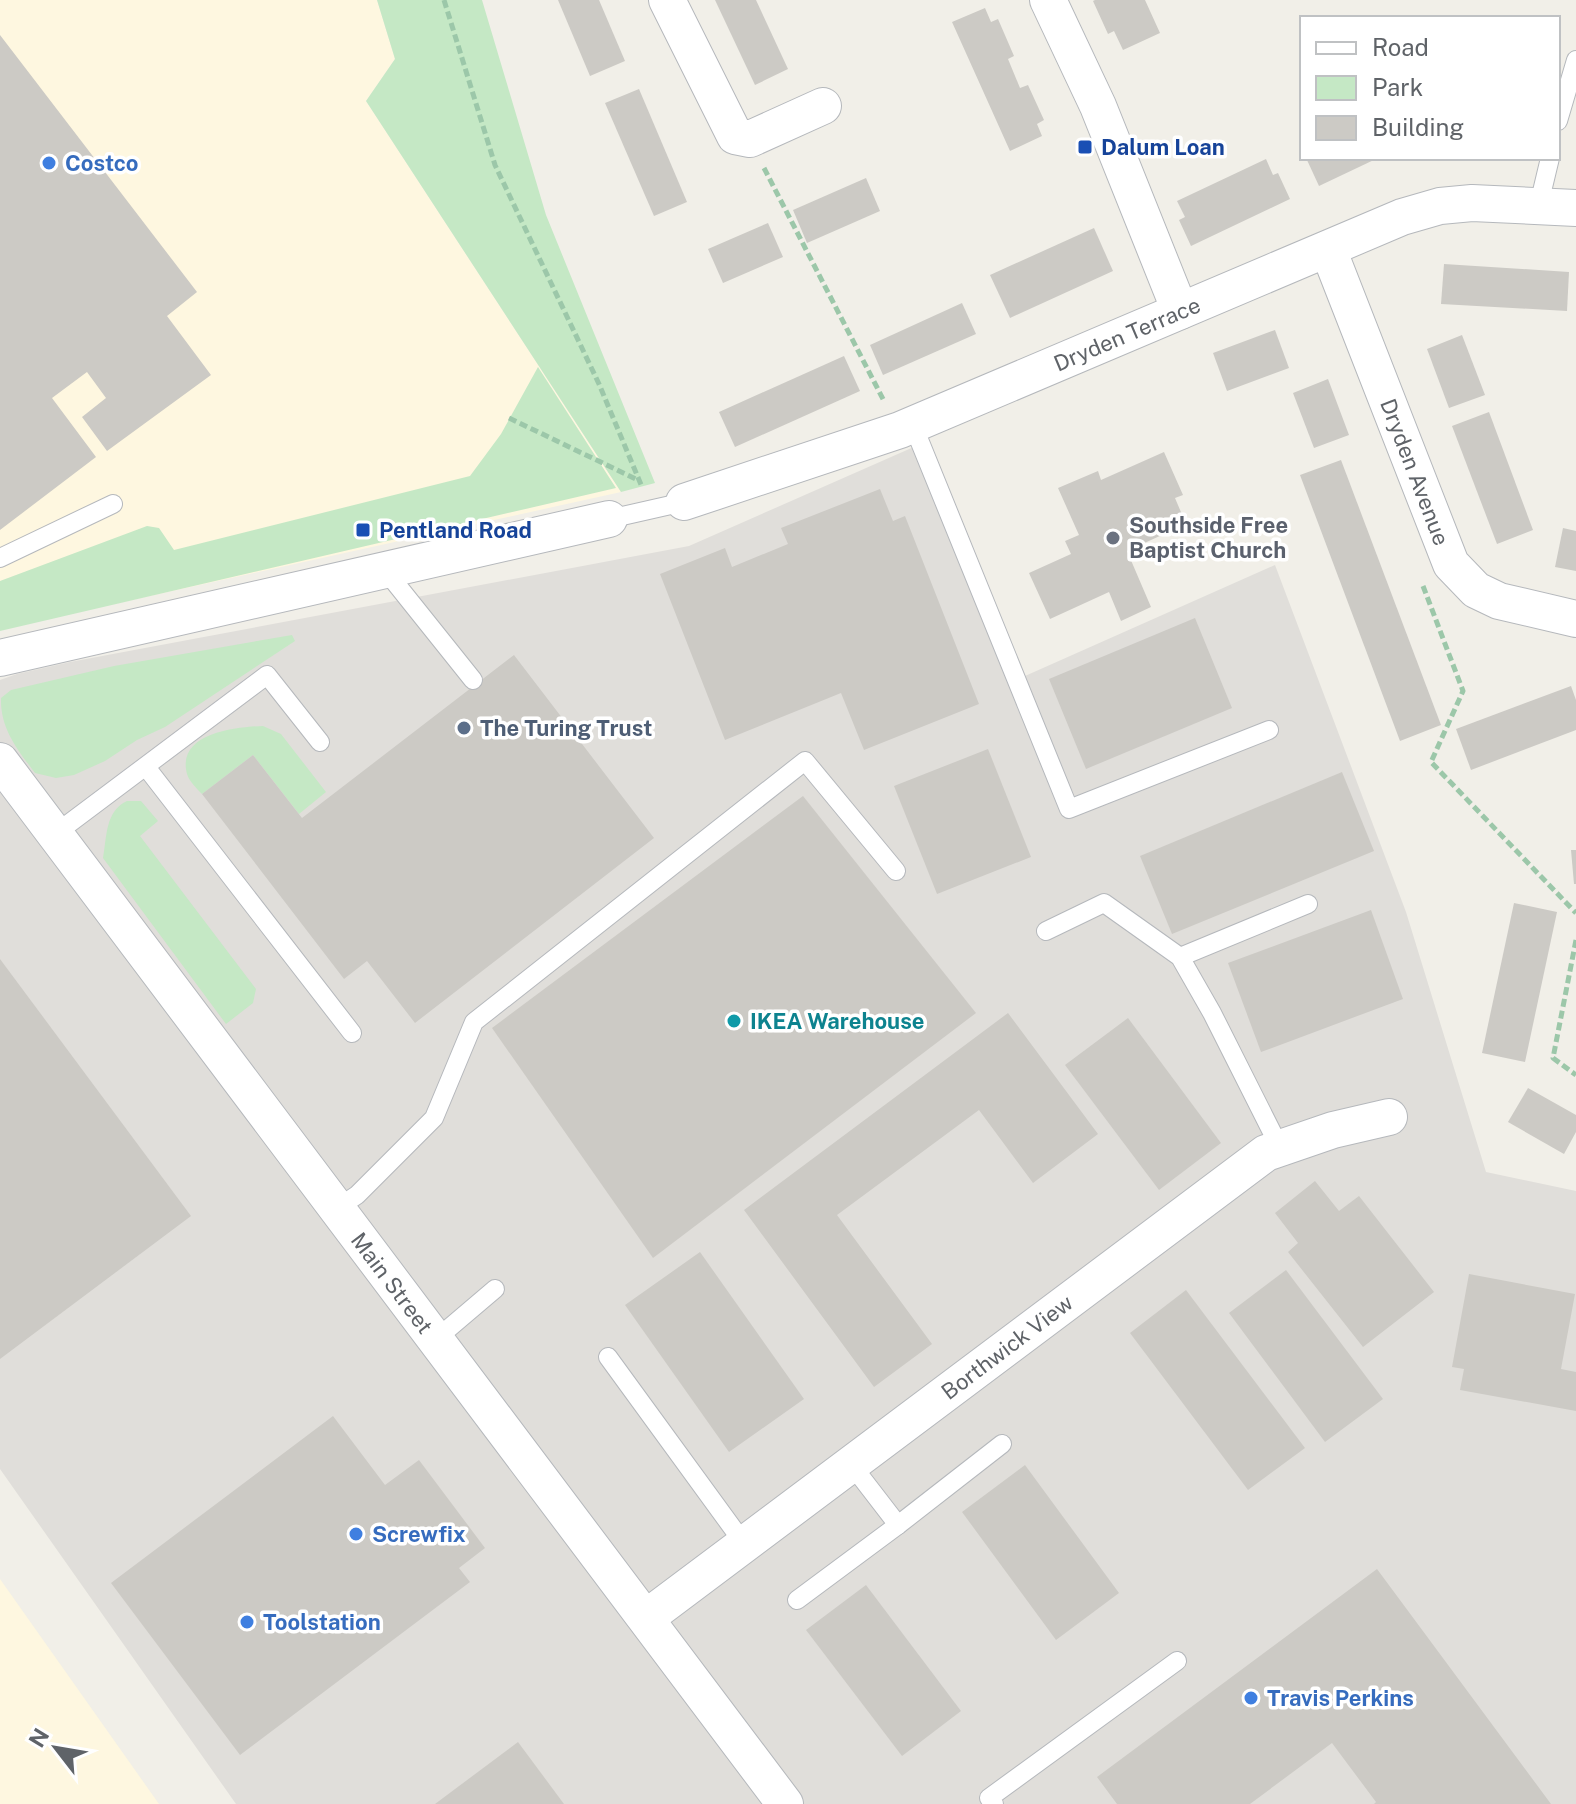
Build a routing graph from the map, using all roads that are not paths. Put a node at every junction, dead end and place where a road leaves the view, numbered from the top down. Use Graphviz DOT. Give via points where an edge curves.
graph roads {
  1 [pos="667,0"];
  2 [pos="1048,0"];
  3 [pos="1576,60"];
  4 [pos="823,106"];
  5 [pos="1560,114"];
  6 [pos="1550,160"];
  7 [pos="1539,204"];
  8 [pos="1576,208"];
  9 [pos="1328,249"];
  10 [pos="1180,311"];
  11 [pos="906,427"];
  12 [pos="113,504"];
  13 [pos="668,506"];
  14 [pos="609,519"];
  15 [pos="0,558"];
  16 [pos="385,570"];
  17 [pos="1576,619"];
  18 [pos="0,658"];
  19 [pos="473,680"];
  20 [pos="1269,730"];
  21 [pos="320,742"];
  22 [pos="0,761"];
  23 [pos="146,767"];
  24 [pos="55,834"];
  25 [pos="896,871"];
  26 [pos="1308,904"];
  27 [pos="1046,931"];
  28 [pos="1180,957"];
  29 [pos="352,1033"];
  30 [pos="1389,1117"];
  31 [pos="1280,1148"];
  32 [pos="336,1209"];
  33 [pos="495,1289"];
  34 [pos="435,1340"];
  35 [pos="608,1357"];
  36 [pos="1002,1444"];
  37 [pos="851,1464"];
  38 [pos="898,1525"];
  39 [pos="745,1545"];
  40 [pos="797,1600"];
  41 [pos="646,1618"];
  42 [pos="1177,1661"];
  43 [pos="785,1804"];
  44 [pos="994,1804"];
  1 -- 4 [label="street" via="735,136 750,139"];
  2 -- 10 [label="street" via="1098,106"];
  3 -- 5 [label="lane"];
  6 -- 7 [label="lane"];
  7 -- 8 [label="street, Dryden Terrace"];
  7 -- 9 [label="street, Dryden Terrace" via="1440,206"];
  9 -- 10 [label="street, Dryden Terrace"];
  9 -- 17 [label="street, Dryden Avenue" via="1451,564 1476,590 1499,601"];
  10 -- 11 [label="street, Dryden Terrace"];
  11 -- 13 [label="street, Dryden Terrace"];
  11 -- 20 [label="lane" via="1069,809"];
  12 -- 15 [label="lane"];
  13 -- 14 [label="lane"];
  14 -- 16 [label="street"];
  16 -- 18 [label="street"];
  16 -- 19 [label="lane"];
  21 -- 23 [label="lane" via="267,675"];
  22 -- 24 [label="street, Main Street"];
  23 -- 24 [label="lane"];
  23 -- 29 [label="lane"];
  24 -- 32 [label="street, Main Street"];
  25 -- 32 [label="lane" via="805,761 474,1022 434,1118 357,1195"];
  26 -- 28 [label="lane"];
  27 -- 28 [label="lane" via="1104,903"];
  28 -- 31 [label="lane"];
  30 -- 31 [label="street, Borthwick View"];
  31 -- 37 [label="street, Borthwick View" via="1266,1153"];
  32 -- 34 [label="street, Main Street"];
  33 -- 34 [label="lane"];
  34 -- 41 [label="street, Main Street"];
  35 -- 39 [label="lane"];
  36 -- 38 [label="lane"];
  37 -- 38 [label="lane"];
  37 -- 39 [label="street, Borthwick View"];
  38 -- 40 [label="lane"];
  39 -- 41 [label="street, Borthwick View"];
  41 -- 43 [label="street, Main Street"];
  42 -- 44 [label="lane" via="989,1798"];
}
